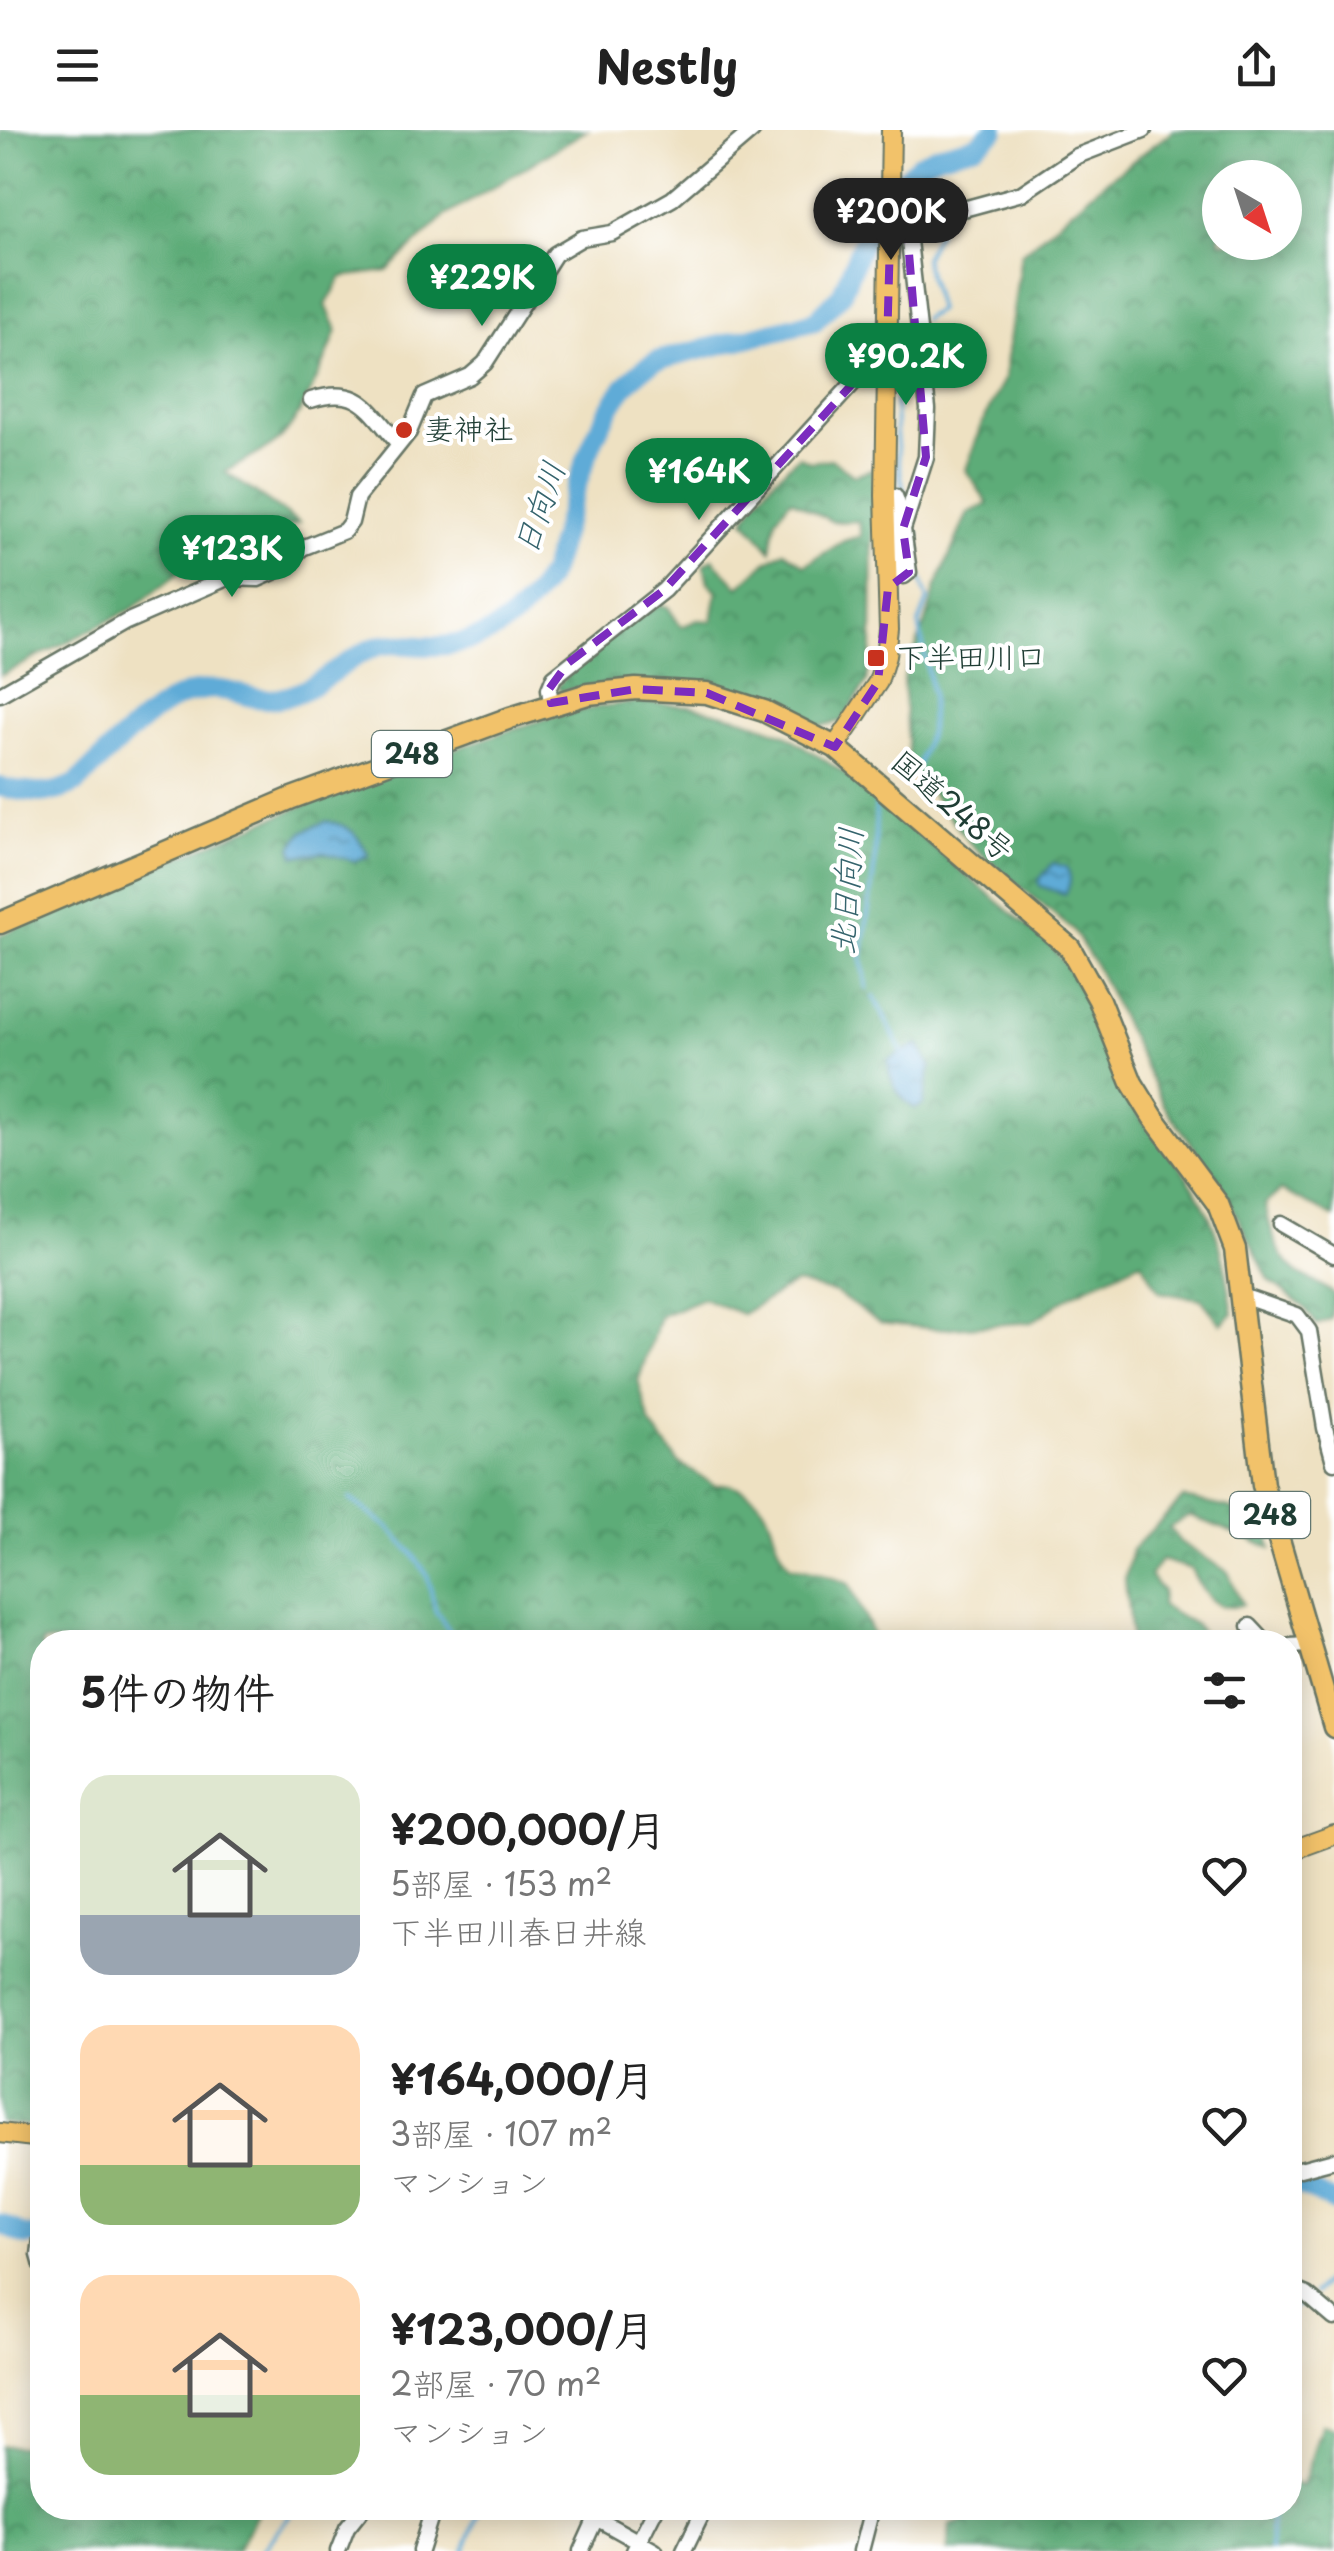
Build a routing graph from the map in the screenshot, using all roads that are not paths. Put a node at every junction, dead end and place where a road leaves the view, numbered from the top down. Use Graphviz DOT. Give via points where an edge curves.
graph roads {
  1 [pos="753,130"];
  2 [pos="891,130"];
  3 [pos="1144,130"];
  4 [pos="898,204"];
  5 [pos="886,346"];
  6 [pos="311,400"];
  7 [pos="398,443"];
  8 [pos="886,496"];
  9 [pos="0,694"];
  10 [pos="551,704"];
  11 [pos="835,747"];
  12 [pos="0,923"];
  13 [pos="1281,1224"];
  14 [pos="1334,1255"];
  15 [pos="1242,1296"];
  16 [pos="1334,1462"];
  17 [pos="1250,1626"];
  18 [pos="1254,1630"];
  19 [pos="1295,1630"];
  20 [pos="1302,1653"];
  21 [pos="1334,1727"];
  22 [pos="1332,1841"];
  23 [pos="1302,1848"];
  24 [pos="0,2133"];
  25 [pos="30,2137"];
  26 [pos="1334,2160"];
  27 [pos="1302,2168"];
  28 [pos="1302,2294"];
  29 [pos="1334,2318"];
  30 [pos="353,2520"];
  31 [pos="427,2520"];
  32 [pos="596,2520"];
  33 [pos="607,2520"];
  34 [pos="650,2520"];
  35 [pos="699,2520"];
  36 [pos="869,2520"];
  37 [pos="636,2546"];
  38 [pos="338,2551"];
  39 [pos="420,2551"];
  40 [pos="581,2551"];
  41 [pos="656,2551"];
  42 [pos="684,2551"];
  43 [pos="860,2551"];
  1 -- 7 [label="street" via="672,199 612,233 582,238 555,254 485,363 424,396 410,432"];
  2 -- 4 [label="main road"];
  3 -- 4 [label="street" via="1078,156 1022,193 956,211"];
  4 -- 5 [label="main road"];
  4 -- 8 [label="street" via="928,409 926,457 903,528 909,572 904,576 898,574 897,501"];
  5 -- 8 [label="main road"];
  5 -- 10 [label="street" via="664,590 554,677"];
  6 -- 7 [label="street" via="348,394"];
  7 -- 9 [label="street" via="357,497 344,531 302,548 258,579 227,578 126,622"];
  8 -- 11 [label="main road" via="886,656 878,682"];
  10 -- 11 [label="highway, 国道248号 / 248" via="636,689 706,693 764,711"];
  10 -- 12 [label="highway, 国道248号 / 248" via="292,798"];
  11 -- 15 [label="highway, 国道248号 / 248" via="1070,948 1132,1082 1218,1204 1236,1249"];
  13 -- 14 [label="street"];
  15 -- 16 [label="street" via="1297,1315 1309,1331"];
  15 -- 19 [label="highway, 国道248号 / 248" via="1263,1485"];
  17 -- 18 [label="street"];
  20 -- 21 [label="highway, 国道248号 / 248"];
  22 -- 23 [label="main road"];
  24 -- 25 [label="main road"];
  26 -- 27 [label="street"];
  28 -- 29 [label="street"];
  30 -- 38 [label="street"];
  31 -- 39 [label="street"];
  32 -- 40 [label="street"];
  33 -- 37 [label="street"];
  34 -- 37 [label="street"];
  35 -- 42 [label="street"];
  36 -- 43 [label="street"];
  37 -- 41 [label="street"];
}
